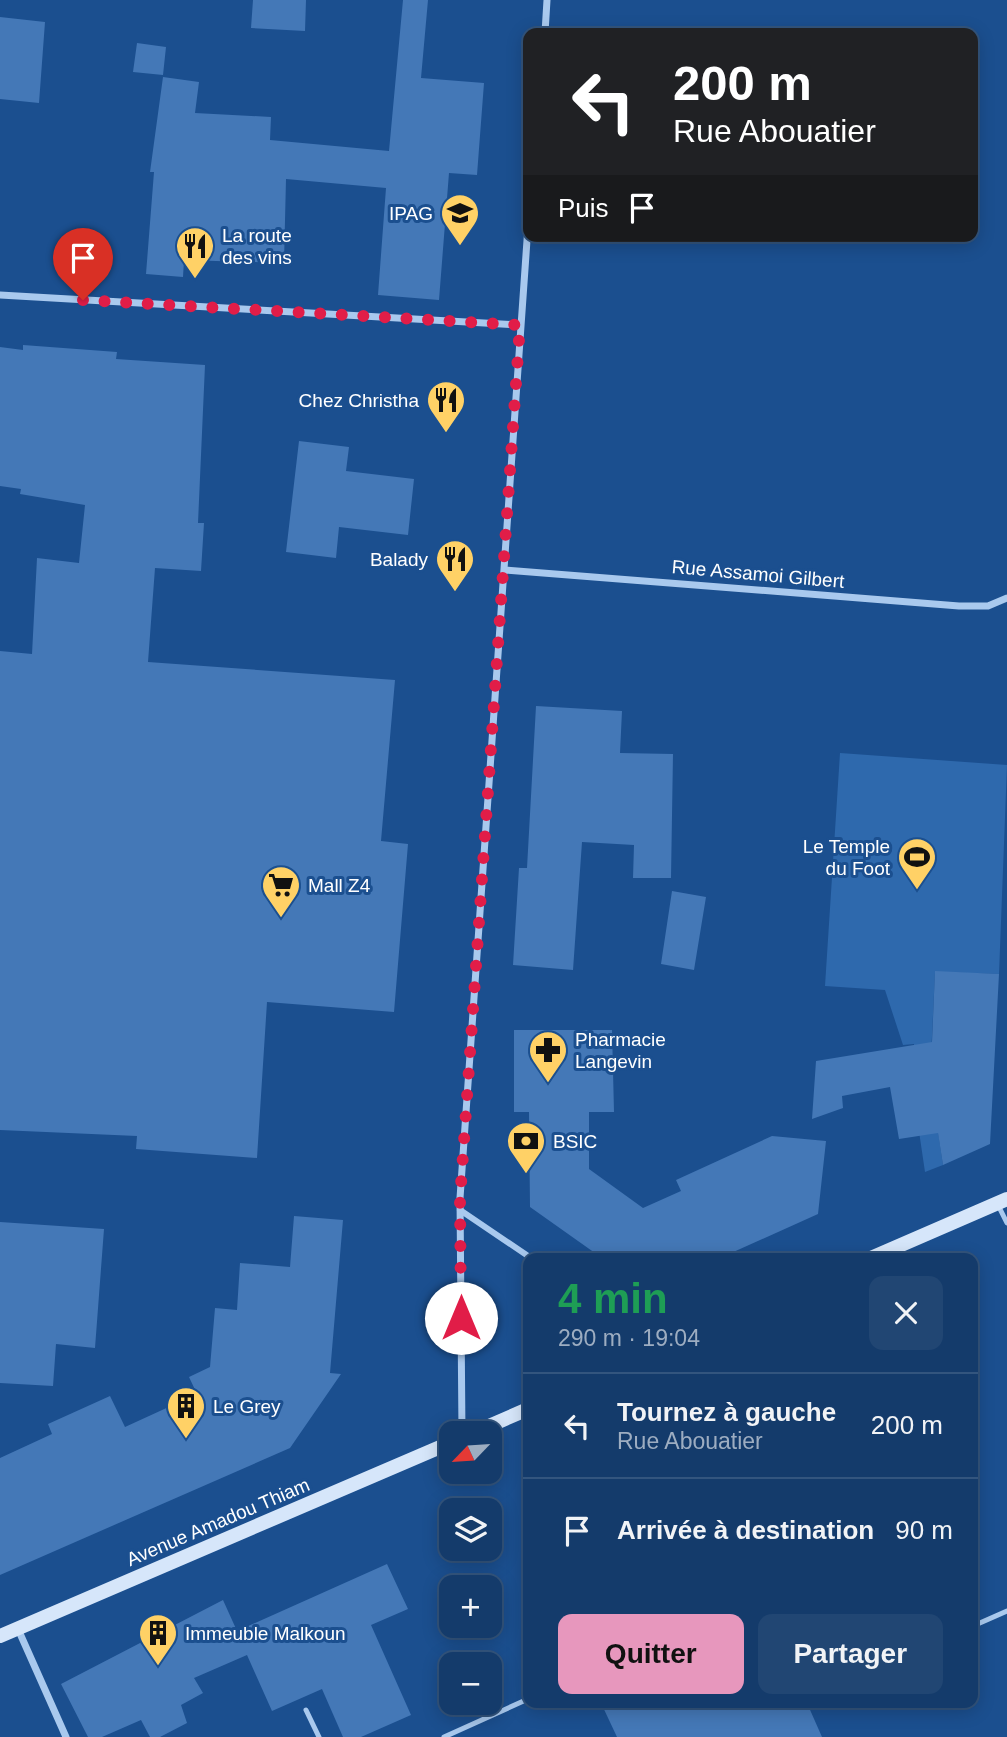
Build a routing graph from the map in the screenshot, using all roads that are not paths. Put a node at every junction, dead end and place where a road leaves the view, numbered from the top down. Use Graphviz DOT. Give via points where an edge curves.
graph roads {
  1 [pos="547,0"];
  2 [pos="545,28"];
  3 [pos="527,242"];
  4 [pos="0,295"];
  5 [pos="520,325"];
  6 [pos="506,570"];
  7 [pos="1007,598"];
  8 [pos="1002,1201"];
  9 [pos="460,1210"];
  10 [pos="1007,1223"];
  11 [pos="524,1253"];
  12 [pos="882,1253"];
  13 [pos="523,1411"];
  14 [pos="462,1421"];
  15 [pos="501,1421"];
  16 [pos="439,1449"];
  17 [pos="1007,1611"];
  18 [pos="978,1624"];
  19 [pos="18,1629"];
  20 [pos="0,1636"];
  21 [pos="523,1701"];
  22 [pos="306,1710"];
  23 [pos="66,1737"];
  24 [pos="319,1737"];
  25 [pos="444,1737"];
  1 -- 2 [label="street"];
  3 -- 5 [label="street"];
  4 -- 5 [label="street"];
  5 -- 6 [label="street"];
  6 -- 7 [label="street, Rue Assamoi Gilbert" via="959,606 988,606"];
  6 -- 9 [label="street"];
  8 -- 10 [label="lane"];
  8 -- 12 [label="main road"];
  9 -- 11 [label="street"];
  9 -- 14 [label="street"];
  13 -- 15 [label="main road"];
  16 -- 19 [label="main road, Avenue Amadou Thiam"];
  17 -- 18 [label="lane"];
  19 -- 20 [label="main road, Avenue Amadou Thiam"];
  19 -- 23 [label="street"];
  21 -- 25 [label="lane"];
  22 -- 24 [label="lane"];
}
